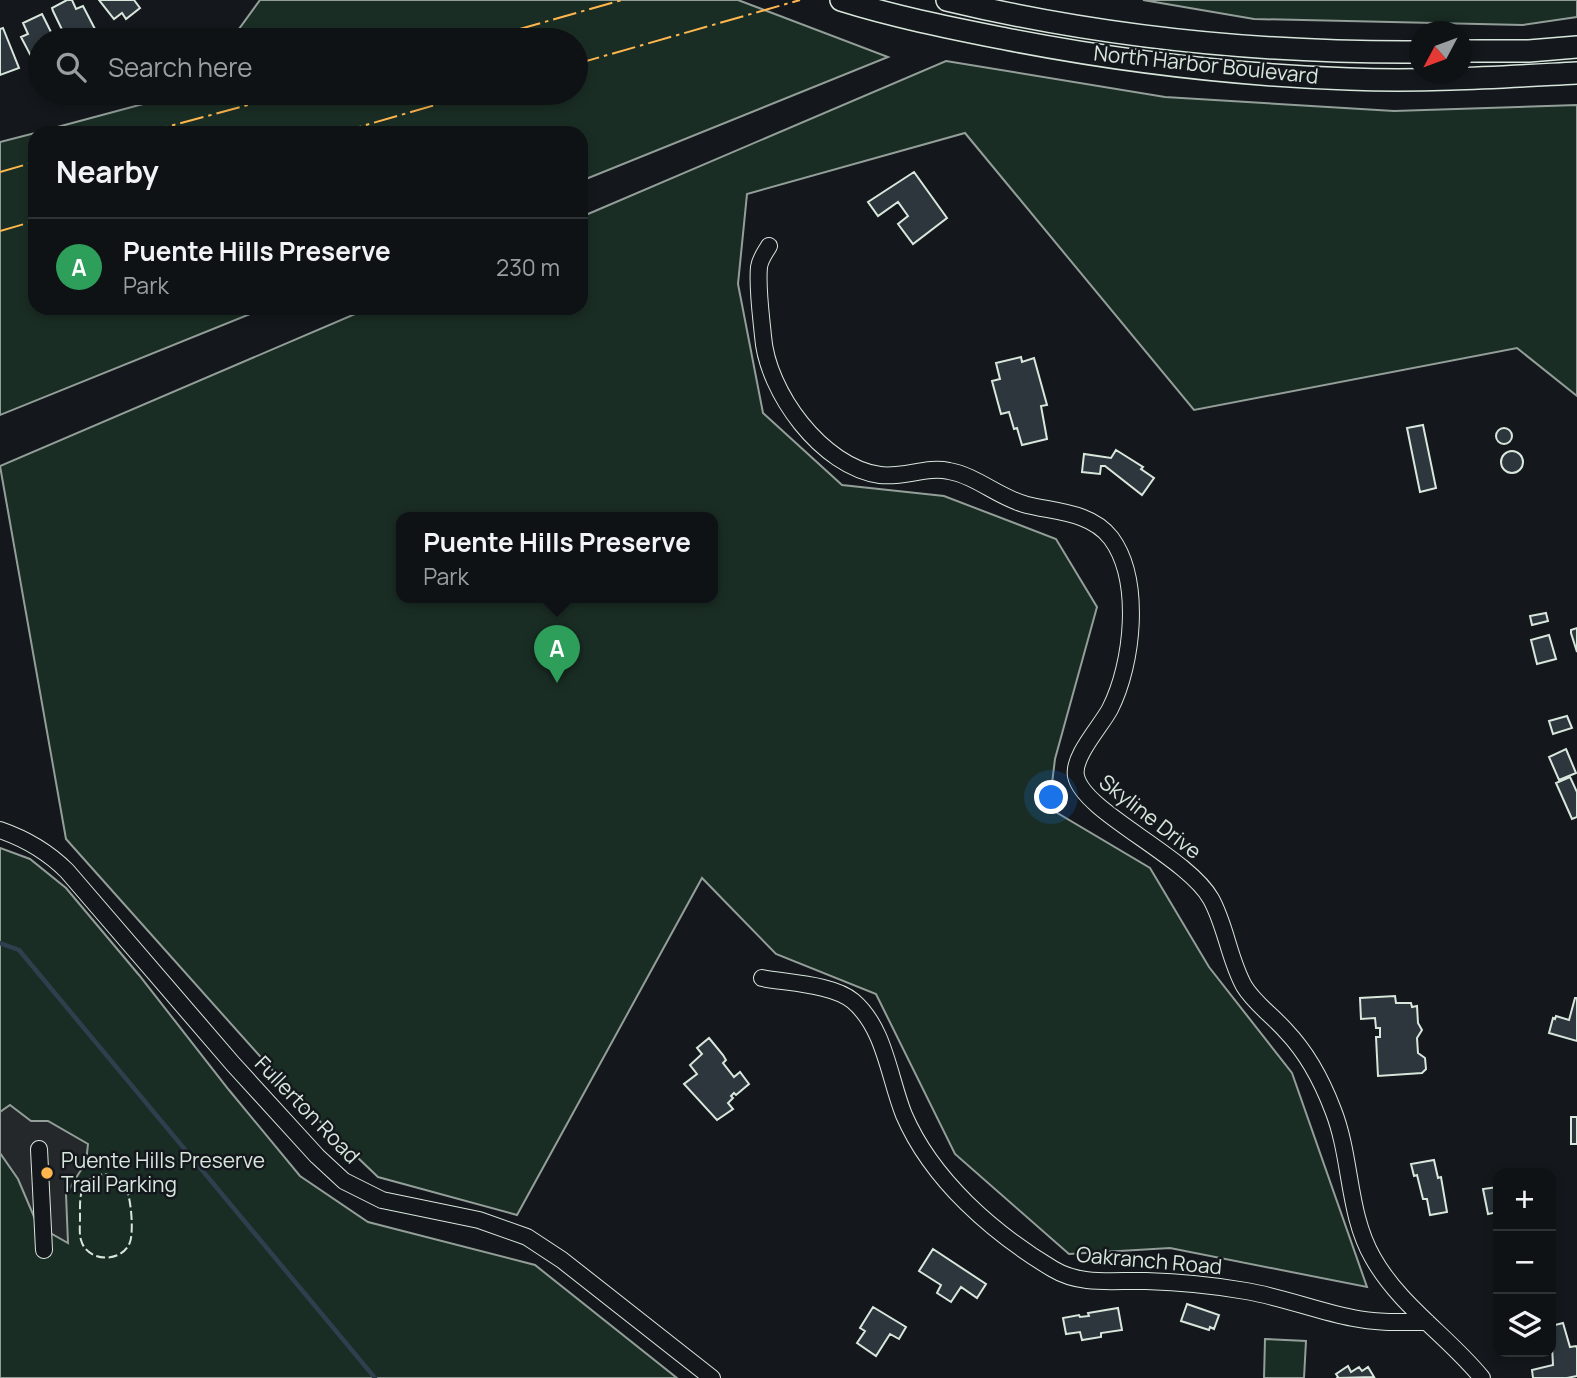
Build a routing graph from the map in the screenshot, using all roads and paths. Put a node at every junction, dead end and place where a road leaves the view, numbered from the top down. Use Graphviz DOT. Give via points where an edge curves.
graph roads {
  1 [pos="841,0"];
  2 [pos="947,0"];
  3 [pos="1577,47"];
  4 [pos="1472,51"];
  5 [pos="1409,52"];
  6 [pos="1577,73"];
  7 [pos="769,246"];
  8 [pos="0,830"];
  9 [pos="762,978"];
  10 [pos="39,1149"];
  11 [pos="44,1250"];
  12 [pos="1427,1322"];
  13 [pos="712,1378"];
  14 [pos="1482,1378"];
  1 -- 6 [label="main road, North Harbor Boulevard" via="1048,47 1252,74 1352,79"];
  2 -- 5 [label="main road, North Harbor Boulevard" via="1087,27 1181,39 1293,49"];
  3 -- 4 [label="main road"];
  7 -- 12 [label="street, Skyline Drive" via="759,263 765,352 791,409 824,447 875,474 943,470 961,474 1017,502 1084,518 1117,547 1130,591 1126,655 1116,696 1076,765 1078,782 1092,801 1173,860 1210,898 1245,987 1302,1049 1322,1084 1343,1138 1358,1220 1370,1254"];
  8 -- 13 [label="street, Fullerton Road" via="36,846 67,871 233,1064 344,1181 382,1200 479,1220 527,1237"];
  9 -- 12 [label="street, Oakranch Road" via="833,991 859,1007 876,1032 905,1115 932,1162 993,1224 1061,1273 1086,1281 1212,1285 1352,1318"];
  10 -- 11 [label="street"];
  12 -- 14 [label="street, Skyline Drive"];
}
